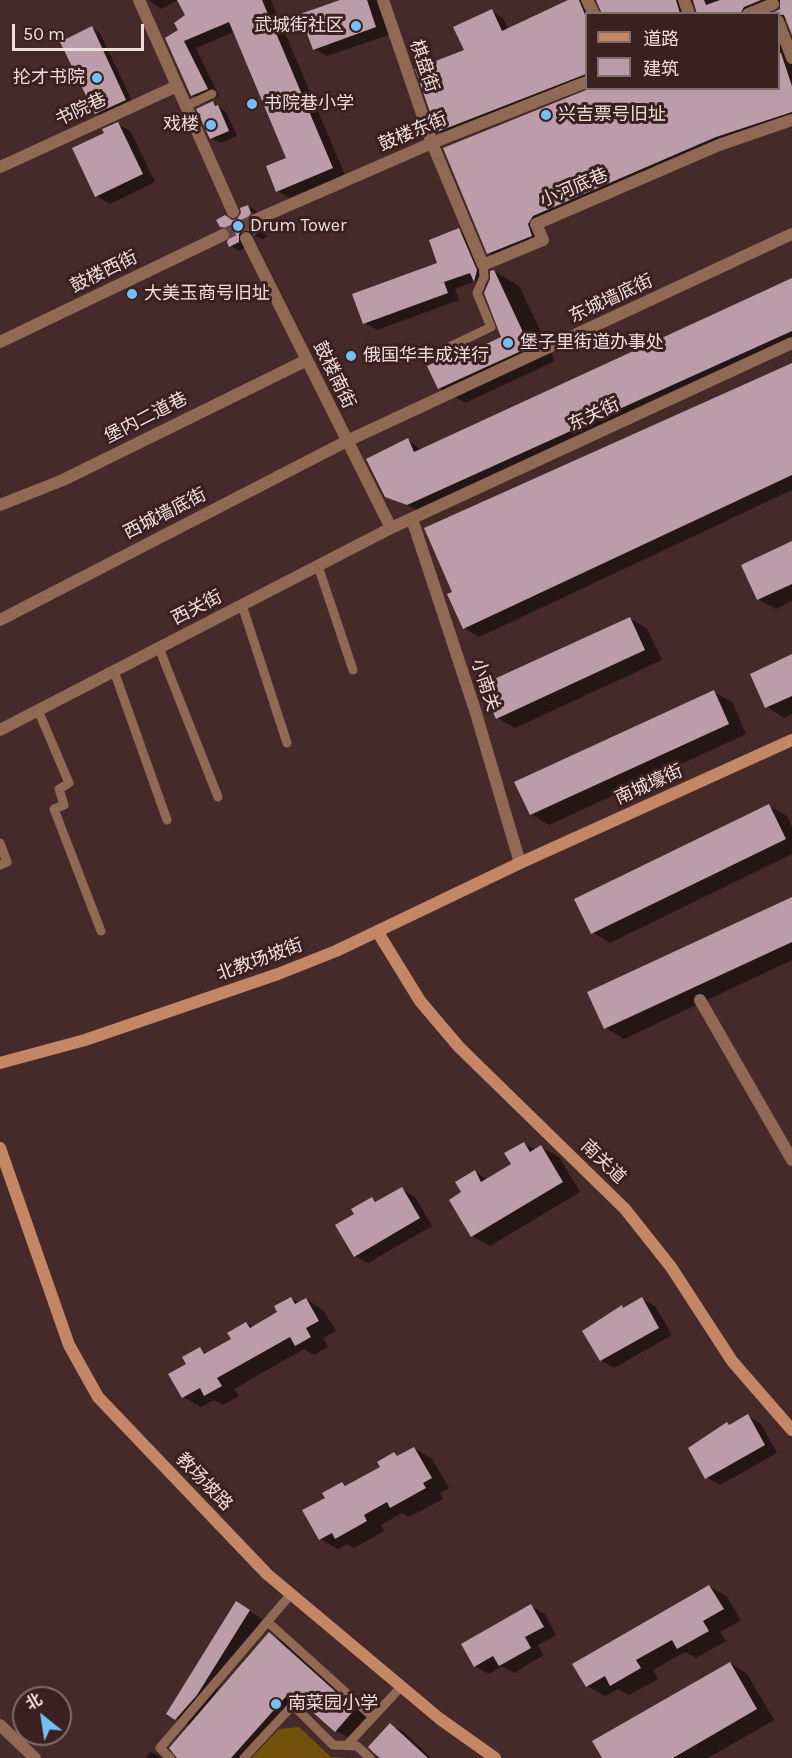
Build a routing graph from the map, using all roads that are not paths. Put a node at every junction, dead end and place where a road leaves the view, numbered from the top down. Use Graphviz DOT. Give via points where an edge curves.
graph roads {
  1 [pos="139,0"];
  2 [pos="383,0"];
  3 [pos="774,6"];
  4 [pos="754,12"];
  5 [pos="780,26"];
  6 [pos="792,58"];
  7 [pos="585,82"];
  8 [pos="177,86"];
  9 [pos="212,94"];
  10 [pos="186,106"];
  11 [pos="792,120"];
  12 [pos="432,143"];
  13 [pos="0,167"];
  14 [pos="233,212"];
  15 [pos="255,220"];
  16 [pos="792,234"];
  17 [pos="224,235"];
  18 [pos="246,238"];
  19 [pos="483,265"];
  20 [pos="0,342"];
  21 [pos="792,343"];
  22 [pos="426,358"];
  23 [pos="307,360"];
  24 [pos="347,441"];
  25 [pos="0,505"];
  26 [pos="412,519"];
  27 [pos="391,528"];
  28 [pos="318,566"];
  29 [pos="242,605"];
  30 [pos="0,620"];
  31 [pos="159,648"];
  32 [pos="354,670"];
  33 [pos="114,671"];
  34 [pos="38,710"];
  35 [pos="0,730"];
  36 [pos="792,740"];
  37 [pos="287,743"];
  38 [pos="218,797"];
  39 [pos="167,820"];
  40 [pos="0,843"];
  41 [pos="520,863"];
  42 [pos="0,865"];
  43 [pos="101,931"];
  44 [pos="377,931"];
  45 [pos="700,1000"];
  46 [pos="0,1063"];
  47 [pos="0,1148"];
  48 [pos="792,1160"];
  49 [pos="792,1430"];
  50 [pos="291,1594"];
  51 [pos="269,1623"];
  52 [pos="401,1687"];
  53 [pos="373,1717"];
  54 [pos="0,1725"];
  55 [pos="347,1745"];
  56 [pos="28,1756"];
  57 [pos="492,1757"];
  58 [pos="170,1758"];
  59 [pos="244,1758"];
  60 [pos="370,1758"];
  1 -- 8 [label="street"];
  2 -- 12 [label="street, 棋盘街"];
  3 -- 4 [label="street"];
  5 -- 6 [label="street"];
  7 -- 12 [label="street, 鼓楼东街"];
  8 -- 10 [label="street"];
  8 -- 13 [label="street, 书院巷"];
  9 -- 10 [label="lane"];
  10 -- 14 [label="street"];
  11 -- 19 [label="street, 小河底巷" via="719,146 536,224 543,240"];
  12 -- 15 [label="street, 鼓楼东街"];
  12 -- 19 [label="street"];
  16 -- 24 [label="street, 东城墙底街"];
  17 -- 20 [label="street, 鼓楼西街"];
  18 -- 23 [label="street, 鼓楼南街"];
  19 -- 22 [label="lane" via="477,293 491,327"];
  21 -- 26 [label="street, 东关街"];
  23 -- 24 [label="street, 鼓楼南街"];
  23 -- 25 [label="street, 堡内二道巷" via="63,480"];
  24 -- 27 [label="street, 鼓楼南街"];
  24 -- 30 [label="street, 西城墙底街"];
  26 -- 27 [label="street, 西关街"];
  26 -- 41 [label="street, 小南关"];
  27 -- 28 [label="street, 西关街"];
  28 -- 29 [label="street, 西关街"];
  28 -- 32 [label="lane"];
  29 -- 31 [label="street, 西关街"];
  29 -- 37 [label="lane"];
  31 -- 33 [label="street, 西关街"];
  31 -- 38 [label="lane"];
  33 -- 34 [label="street, 西关街"];
  33 -- 39 [label="lane"];
  34 -- 35 [label="street, 西关街"];
  34 -- 43 [label="lane" via="69,783 59,789 64,805 54,809"];
  36 -- 41 [label="street, 南城壕街"];
  40 -- 42 [label="lane" via="7,862"];
  41 -- 44 [label="street, 北教场坡街"];
  44 -- 46 [label="street, 北教场坡街" via="278,974 85,1041"];
  44 -- 49 [label="street, 南关道" via="420,1001 459,1047 626,1209 671,1267 732,1361"];
  45 -- 48 [label="street"];
  47 -- 50 [label="street, 教场坡路" via="69,1345 98,1397 267,1574"];
  50 -- 51 [label="lane"];
  50 -- 52 [label="street, 教场坡路"];
  51 -- 53 [label="lane"];
  51 -- 58 [label="lane" via="160,1748"];
  52 -- 53 [label="lane"];
  52 -- 57 [label="street, 教场坡路"];
  53 -- 55 [label="lane"];
  54 -- 56 [label="street"];
  55 -- 59 [label="lane" via="333,1745 292,1705"];
  55 -- 60 [label="lane" via="357,1746"];
}
